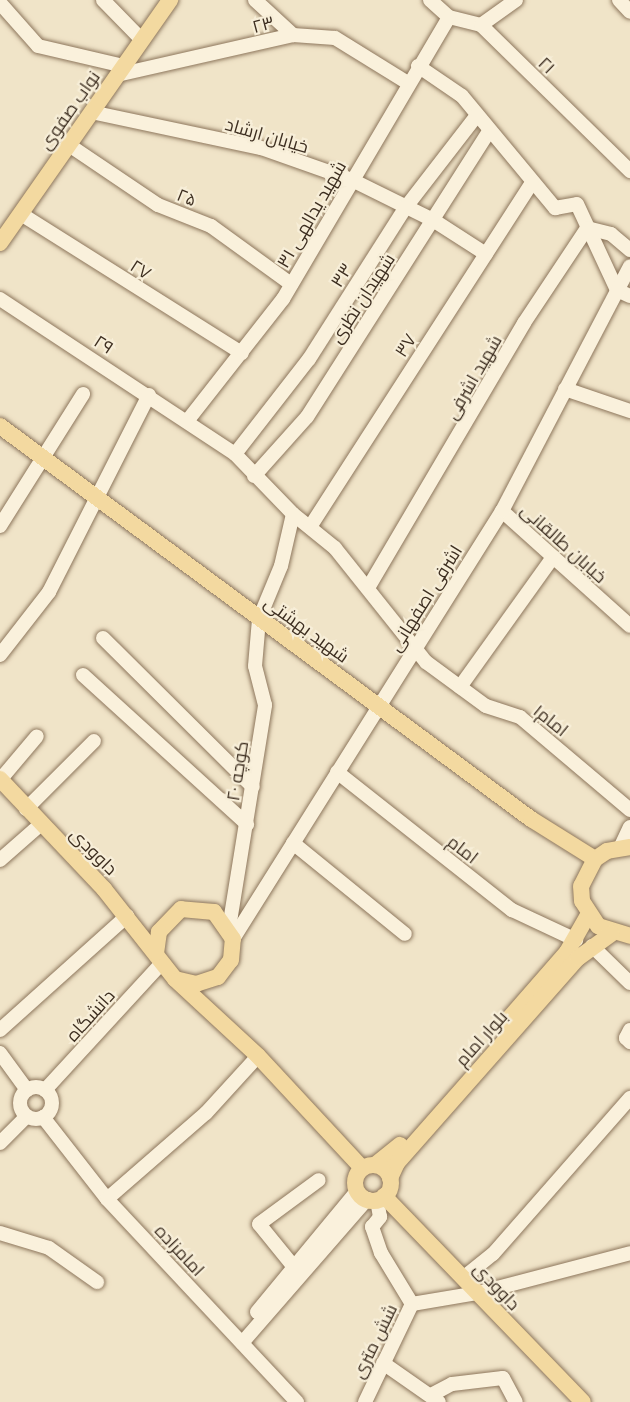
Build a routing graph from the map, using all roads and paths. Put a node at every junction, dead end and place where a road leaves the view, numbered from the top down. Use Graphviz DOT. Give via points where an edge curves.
graph roads {
  1 [pos="103,0"];
  2 [pos="170,0"];
  3 [pos="255,0"];
  4 [pos="430,0"];
  5 [pos="516,0"];
  6 [pos="619,0"];
  7 [pos="0,3"];
  8 [pos="630,12"];
  9 [pos="449,16"];
  10 [pos="481,26"];
  11 [pos="293,35"];
  12 [pos="142,40"];
  13 [pos="418,66"];
  14 [pos="120,71"];
  15 [pos="408,83"];
  16 [pos="91,112"];
  17 [pos="477,115"];
  18 [pos="490,130"];
  19 [pos="69,145"];
  20 [pos="630,171"];
  21 [pos="352,180"];
  22 [pos="532,183"];
  23 [pos="406,207"];
  24 [pos="21,214"];
  25 [pos="433,220"];
  26 [pos="587,228"];
  27 [pos="0,243"];
  28 [pos="630,250"];
  29 [pos="486,254"];
  30 [pos="630,266"];
  31 [pos="291,284"];
  32 [pos="624,293"];
  33 [pos="0,299"];
  34 [pos="242,353"];
  35 [pos="565,389"];
  36 [pos="83,394"];
  37 [pos="149,395"];
  38 [pos="630,411"];
  39 [pos="188,420"];
  40 [pos="0,426"];
  41 [pos="235,454"];
  42 [pos="42,457"];
  43 [pos="254,476"];
  44 [pos="99,499"];
  45 [pos="502,511"];
  46 [pos="293,514"];
  47 [pos="0,526"];
  48 [pos="310,527"];
  49 [pos="553,557"];
  50 [pos="368,588"];
  51 [pos="260,619"];
  52 [pos="630,626"];
  53 [pos="103,638"];
  54 [pos="416,646"];
  55 [pos="0,655"];
  56 [pos="83,675"];
  57 [pos="460,687"];
  58 [pos="378,706"];
  59 [pos="38,736"];
  60 [pos="94,741"];
  61 [pos="337,772"];
  62 [pos="0,779"];
  63 [pos="253,787"];
  64 [pos="26,809"];
  65 [pos="630,810"];
  66 [pos="247,824"];
  67 [pos="40,825"];
  68 [pos="630,827"];
  69 [pos="293,843"];
  70 [pos="625,847"];
  71 [pos="595,859"];
  72 [pos="0,860"];
  73 [pos="588,915"];
  74 [pos="127,916"];
  75 [pos="231,933"];
  76 [pos="405,934"];
  77 [pos="610,934"];
  78 [pos="630,936"];
  79 [pos="584,943"];
  80 [pos="158,958"];
  81 [pos="175,980"];
  82 [pos="630,983"];
  83 [pos="0,1030"];
  84 [pos="630,1030"];
  85 [pos="630,1042"];
  86 [pos="258,1056"];
  87 [pos="1,1058"];
  88 [pos="27,1090"];
  89 [pos="45,1090"];
  90 [pos="630,1098"];
  91 [pos="27,1116"];
  92 [pos="43,1117"];
  93 [pos="0,1143"];
  94 [pos="369,1167"];
  95 [pos="390,1178"];
  96 [pos="319,1180"];
  97 [pos="371,1197"];
  98 [pos="107,1198"];
  99 [pos="0,1233"];
  100 [pos="630,1253"];
  101 [pos="294,1267"];
  102 [pos="462,1278"];
  103 [pos="97,1282"];
  104 [pos="477,1293"];
  105 [pos="412,1304"];
  106 [pos="239,1340"];
  107 [pos="383,1363"];
  108 [pos="436,1398"];
  109 [pos="297,1402"];
  110 [pos="364,1402"];
  111 [pos="516,1402"];
  112 [pos="583,1402"];
  1 -- 12 [label="street"];
  2 -- 12 [label="main road, نواب صفوی"];
  3 -- 11 [label="street"];
  4 -- 9 [label="street, ۲۱"];
  5 -- 10 [label="street"];
  6 -- 8 [label="street"];
  7 -- 14 [label="street" via="38,46"];
  9 -- 10 [label="street, ۲۱"];
  9 -- 13 [label="street, ۳۱ شهید یدالهی"];
  10 -- 20 [label="street, ۲۱"];
  11 -- 14 [label="street, ۲۳"];
  11 -- 15 [label="street, ۲۳" via="335,38"];
  12 -- 14 [label="main road, نواب صفوی"];
  13 -- 15 [label="street, ۳۱ شهید یدالهی"];
  13 -- 17 [label="street" via="462,96"];
  14 -- 16 [label="main road, نواب صفوی"];
  15 -- 21 [label="street, ۳۱ شهید یدالهی"];
  16 -- 19 [label="main road, نواب صفوی"];
  16 -- 21 [label="street, خیابان ارشاد" via="261,148"];
  17 -- 18 [label="street"];
  17 -- 23 [label="street, ۳۳"];
  18 -- 22 [label="street"];
  18 -- 25 [label="street, شهیدان نظری"];
  19 -- 24 [label="main road, نواب صفوی"];
  19 -- 31 [label="street, ۲۵" via="158,205 211,226"];
  21 -- 23 [label="street, خیابان ارشاد"];
  21 -- 31 [label="street, ۳۱ شهید یدالهی"];
  22 -- 26 [label="street" via="555,208 577,204"];
  22 -- 29 [label="street, ۳۷"];
  23 -- 25 [label="street, خیابان ارشاد"];
  23 -- 41 [label="street, ۳۳" via="309,359"];
  24 -- 27 [label="main road, نواب صفوی"];
  24 -- 34 [label="street, ۲۷"];
  25 -- 29 [label="street, خیابان ارشاد"];
  25 -- 43 [label="street, شهیدان نظری" via="307,417"];
  26 -- 28 [label="street" via="611,234"];
  26 -- 32 [label="street"];
  26 -- 50 [label="street, شهید اشرفی" via="524,323"];
  29 -- 48 [label="street, ۳۷"];
  30 -- 32 [label="street, اشرفی اصفهانی"];
  31 -- 34 [label="street, ۳۱ شهید یدالهی"];
  32 -- 35 [label="street, اشرفی اصفهانی"];
  33 -- 37 [label="street, ۲۹"];
  34 -- 39 [label="street, ۳۱ شهید یدالهی"];
  35 -- 38 [label="street"];
  35 -- 45 [label="street, اشرفی اصفهانی"];
  36 -- 42 [label="street"];
  37 -- 39 [label="street, ۲۹"];
  37 -- 44 [label="street"];
  39 -- 41 [label="street, ۲۹"];
  40 -- 42 [label="main road, شهید بهشتی"];
  41 -- 43 [label="street, ۲۹"];
  42 -- 44 [label="main road, شهید بهشتی"];
  42 -- 47 [label="street"];
  43 -- 46 [label="street, ۲۹"];
  44 -- 51 [label="main road, شهید بهشتی"];
  44 -- 55 [label="street" via="49,592"];
  45 -- 49 [label="street, خیابان طالقانی"];
  45 -- 54 [label="street, اشرفی اصفهانی"];
  46 -- 48 [label="street, ۲۹"];
  46 -- 51 [label="street, کوچه ۲۰" via="281,566"];
  48 -- 50 [label="street, امام۱"];
  49 -- 52 [label="street, خیابان طالقانی"];
  49 -- 57 [label="street"];
  50 -- 54 [label="street, امام۱"];
  51 -- 58 [label="main road, شهید بهشتی"];
  51 -- 63 [label="street, کوچه ۲۰" via="255,666 265,705"];
  53 -- 63 [label="street"];
  54 -- 57 [label="street, امام۱" via="426,662"];
  54 -- 58 [label="street, اشرفی اصفهانی"];
  56 -- 66 [label="street"];
  57 -- 65 [label="street, امام۱" via="486,706 520,717"];
  58 -- 61 [label="street, اشرفی اصفهانی"];
  58 -- 71 [label="main road, شهید بهشتی"];
  59 -- 62 [label="street"];
  60 -- 64 [label="street"];
  61 -- 69 [label="street, اشرفی اصفهانی"];
  61 -- 79 [label="street, امام" via="512,910"];
  62 -- 64 [label="main road, داوودی"];
  63 -- 66 [label="street, کوچه ۲۰"];
  64 -- 67 [label="main road, داوودی"];
  66 -- 75 [label="street, کوچه ۲۰"];
  67 -- 72 [label="street"];
  67 -- 74 [label="main road, داوودی"];
  68 -- 70 [label="street"];
  69 -- 75 [label="street, اشرفی اصفهانی"];
  69 -- 76 [label="street"];
  70 -- 71 [label="main road"];
  71 -- 73 [label="main road" via="581,886"];
  73 -- 77 [label="main road"];
  73 -- 79 [label="main road, بلوار امام"];
  74 -- 80 [label="main road, داوودی"];
  74 -- 83 [label="street"];
  75 -- 80 [label="main road" via="204,908 181,909 159,932"];
  75 -- 81 [label="main road" via="231,960 218,977 196,984"];
  77 -- 78 [label="main road"];
  77 -- 79 [label="main road, بلوار امام"];
  79 -- 82 [label="street, امام"];
  79 -- 94 [label="main road, بلوار امام" via="391,1155"];
  79 -- 95 [label="main road, بلوار امام" via="397,1163"];
  80 -- 81 [label="main road"];
  80 -- 89 [label="street, دانشگاه"];
  81 -- 86 [label="main road"];
  84 -- 85 [label="street" via="626,1038"];
  86 -- 94 [label="main road"];
  86 -- 98 [label="street" via="206,1113"];
  87 -- 88 [label="street"];
  88 -- 89 [label="street"];
  88 -- 91 [label="street" via="20,1104"];
  89 -- 92 [label="street" via="52,1101"];
  90 -- 102 [label="street" via="493,1254"];
  91 -- 92 [label="street"];
  91 -- 93 [label="street"];
  92 -- 98 [label="street, امامزاده"];
  94 -- 95 [label="main road"];
  94 -- 97 [label="main road" via="356,1179"];
  95 -- 97 [label="main road, بلوار امام"];
  96 -- 101 [label="street" via="259,1224"];
  97 -- 101 [label="street"];
  97 -- 102 [label="main road, داوودی"];
  97 -- 105 [label="street, شش متری" via="380,1217 372,1227 381,1253"];
  97 -- 106 [label="street"];
  98 -- 106 [label="street, امامزاده"];
  99 -- 103 [label="street" via="50,1248"];
  100 -- 104 [label="street"];
  101 -- 106 [label="street"];
  102 -- 104 [label="main road, داوودی"];
  104 -- 105 [label="street"];
  104 -- 112 [label="main road, داوودی"];
  105 -- 107 [label="street, شش متری"];
  106 -- 109 [label="street, امامزاده"];
  107 -- 108 [label="street"];
  107 -- 110 [label="street, شش متری"];
  108 -- 111 [label="street" via="452,1384 503,1378"];
}
